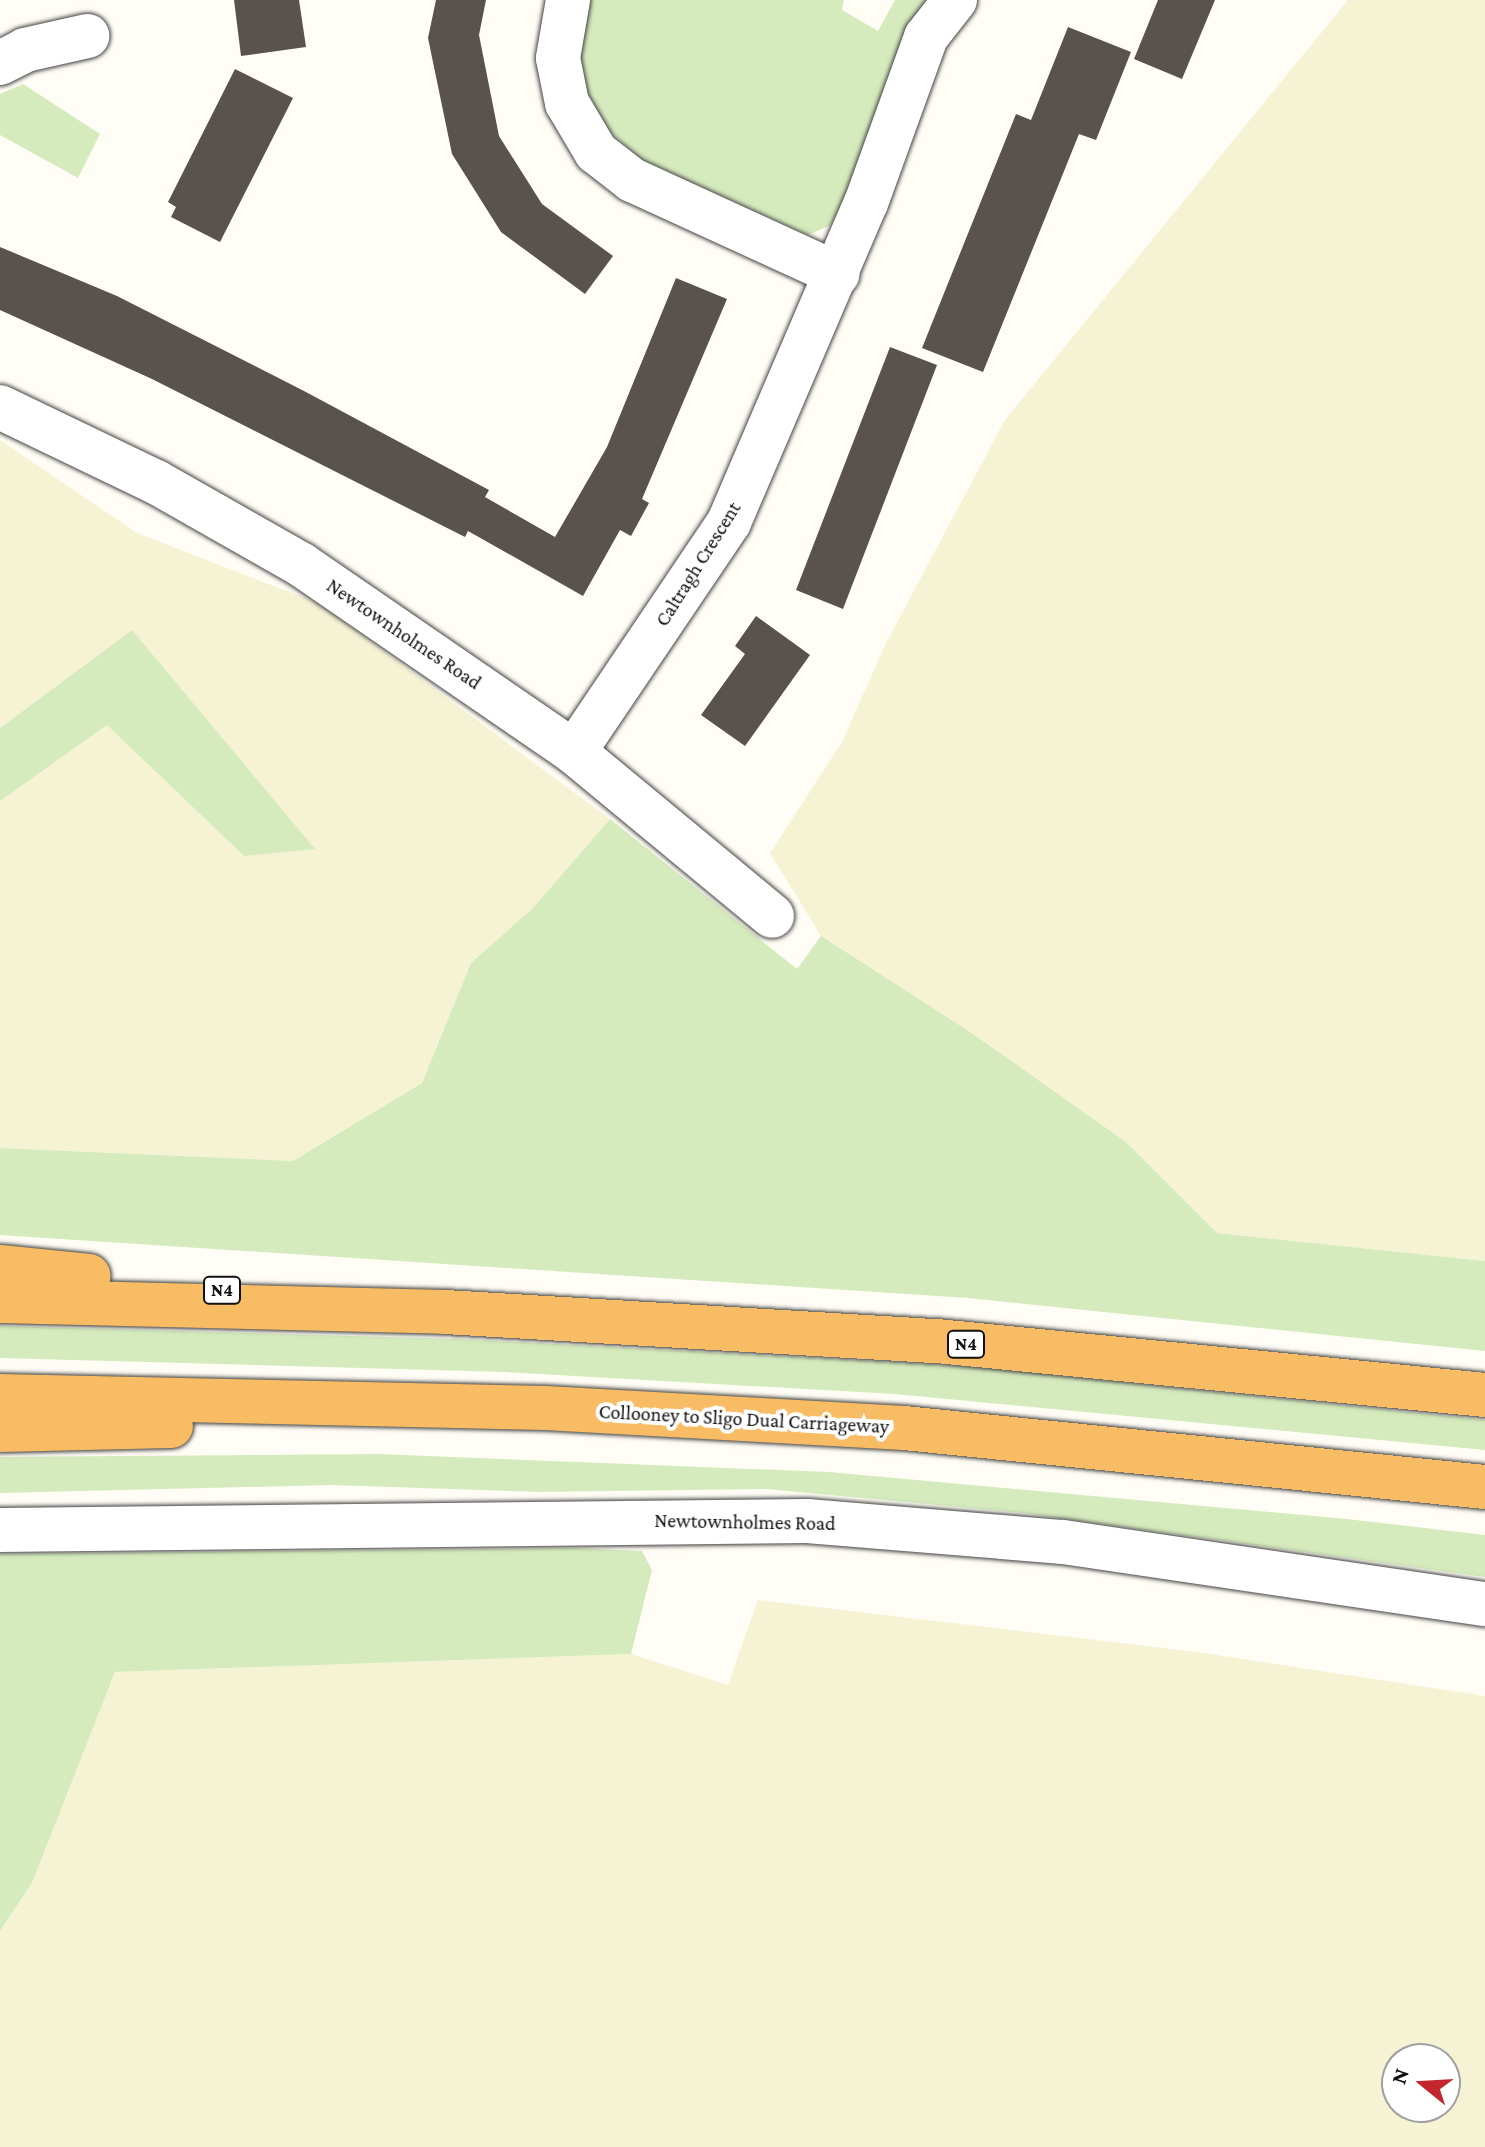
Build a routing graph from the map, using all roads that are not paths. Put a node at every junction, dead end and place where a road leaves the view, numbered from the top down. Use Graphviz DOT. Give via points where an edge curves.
graph roads {
  1 [pos="568,0"];
  2 [pos="955,0"];
  3 [pos="87,36"];
  4 [pos="0,63"];
  5 [pos="837,274"];
  6 [pos="0,407"];
  7 [pos="574,752"];
  8 [pos="772,916"];
  9 [pos="0,1267"];
  10 [pos="0,1301"];
  11 [pos="445,1312"];
  12 [pos="1485,1395"];
  13 [pos="0,1396"];
  14 [pos="417,1404"];
  15 [pos="0,1430"];
  16 [pos="1485,1487"];
  17 [pos="0,1530"];
  18 [pos="1485,1604"];
  1 -- 5 [label="street" via="558,58 567,103 596,152 632,180"];
  2 -- 5 [label="street, Caltragh Crescent" via="926,37"];
  3 -- 4 [label="street" via="25,50"];
  5 -- 7 [label="street, Caltragh Crescent" via="729,522"];
  6 -- 7 [label="street, Newtownholmes Road" via="156,482 302,565"];
  7 -- 8 [label="street, Newtownholmes Road"];
  9 -- 11 [label="highway, N4"];
  10 -- 11 [label="highway, N4"];
  11 -- 12 [label="highway, N4" via="937,1341"];
  13 -- 14 [label="highway, Collooney to Sligo Dual Carriageway"];
  14 -- 15 [label="highway" via="149,1428"];
  14 -- 16 [label="highway, Collooney to Sligo Dual Carriageway" via="904,1428"];
  17 -- 18 [label="street, Newtownholmes Road" via="807,1521 1063,1542"];
}
